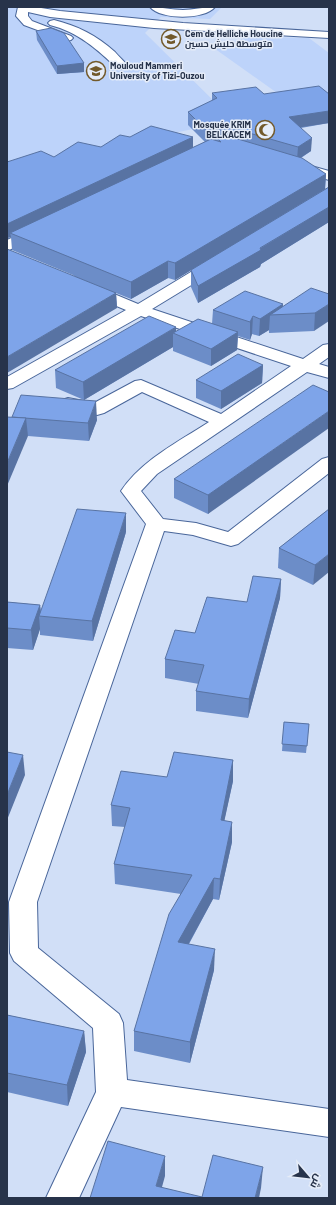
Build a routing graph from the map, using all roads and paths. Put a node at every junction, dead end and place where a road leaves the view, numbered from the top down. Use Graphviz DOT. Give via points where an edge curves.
graph roads {
  1 [pos="46,7"];
  2 [pos="156,7"];
  3 [pos="208,7"];
  4 [pos="24,11"];
  5 [pos="329,28"];
  6 [pos="329,35"];
  7 [pos="74,42"];
  8 [pos="122,66"];
  9 [pos="286,163"];
  10 [pos="329,176"];
  11 [pos="50,226"];
  12 [pos="9,253"];
  13 [pos="227,256"];
  14 [pos="73,282"];
  15 [pos="139,310"];
  16 [pos="329,349"];
  17 [pos="306,365"];
  18 [pos="329,373"];
  19 [pos="7,384"];
  20 [pos="50,401"];
  21 [pos="222,421"];
  22 [pos="329,463"];
  23 [pos="156,524"];
  24 [pos="112,1092"];
  25 [pos="329,1123"];
  26 [pos="62,1198"];
  1 -- 5 [label="street" via="170,20"];
  2 -- 3 [label="street" via="166,11 184,12 200,11"];
  4 -- 6 [label="street" via="204,29"];
  4 -- 7 [label="street" via="35,27"];
  4 -- 8 [label="street" via="51,22 73,27 96,41"];
  9 -- 10 [label="street"];
  11 -- 12 [label="street"];
  13 -- 15 [label="street"];
  14 -- 15 [label="street"];
  15 -- 17 [label="street"];
  15 -- 19 [label="street"];
  16 -- 17 [label="street"];
  17 -- 18 [label="street"];
  17 -- 21 [label="street"];
  20 -- 21 [label="street" via="97,409 141,385"];
  21 -- 23 [label="street" via="150,470 131,491"];
  22 -- 23 [label="street" via="231,540 196,529"];
  23 -- 24 [label="street" via="23,902 24,953 108,1023"];
  24 -- 25 [label="street"];
  24 -- 26 [label="street"];
}
